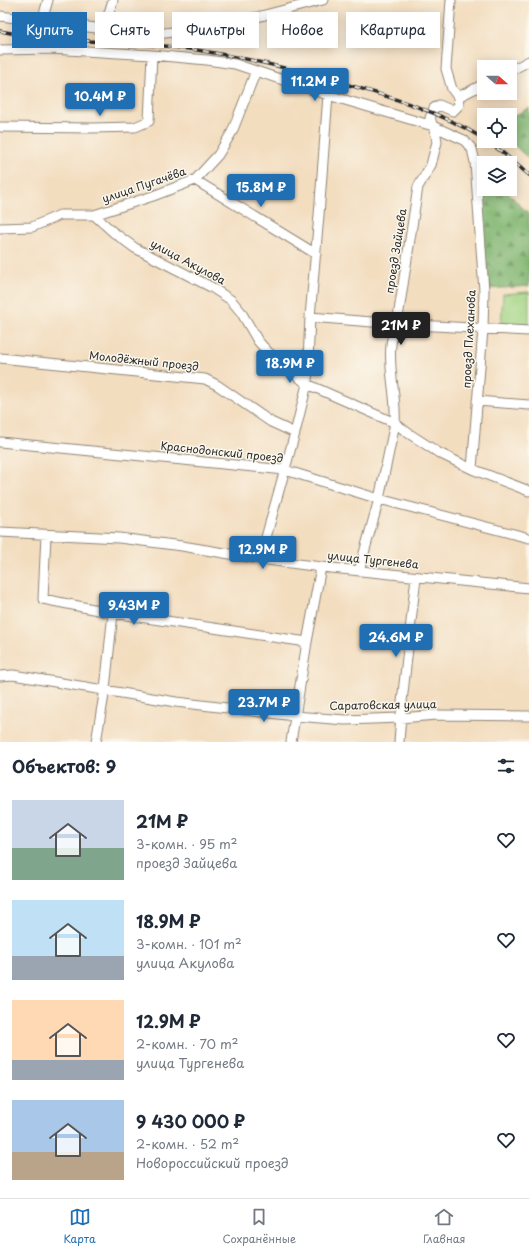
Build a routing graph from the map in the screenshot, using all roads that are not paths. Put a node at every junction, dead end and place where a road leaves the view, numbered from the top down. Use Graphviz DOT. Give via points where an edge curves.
graph roads {
  1 [pos="48,0"];
  2 [pos="113,0"];
  3 [pos="323,0"];
  4 [pos="451,0"];
  5 [pos="45,12"];
  6 [pos="109,12"];
  7 [pos="0,16"];
  8 [pos="12,17"];
  9 [pos="164,33"];
  10 [pos="0,50"];
  11 [pos="152,54"];
  12 [pos="529,61"];
  13 [pos="517,67"];
  14 [pos="256,71"];
  15 [pos="477,88"];
  16 [pos="328,95"];
  17 [pos="458,97"];
  18 [pos="433,126"];
  19 [pos="0,127"];
  20 [pos="194,180"];
  21 [pos="94,215"];
  22 [pos="0,228"];
  23 [pos="316,254"];
  24 [pos="310,317"];
  25 [pos="397,324"];
  26 [pos="483,329"];
  27 [pos="529,331"];
  28 [pos="0,358"];
  29 [pos="307,384"];
  30 [pos="477,402"];
  31 [pos="529,405"];
  32 [pos="394,423"];
  33 [pos="295,433"];
  34 [pos="0,442"];
  35 [pos="472,469"];
  36 [pos="285,470"];
  37 [pos="529,491"];
  38 [pos="379,498"];
  39 [pos="0,532"];
  40 [pos="46,535"];
  41 [pos="529,538"];
  42 [pos="260,559"];
  43 [pos="321,567"];
  44 [pos="359,572"];
  45 [pos="416,577"];
  46 [pos="529,588"];
  47 [pos="113,613"];
  48 [pos="307,642"];
  49 [pos="0,676"];
  50 [pos="105,689"];
  51 [pos="295,716"];
  52 [pos="529,716"];
  53 [pos="400,718"];
  54 [pos="96,742"];
  55 [pos="291,742"];
  56 [pos="399,742"];
  1 -- 5 [label="street"];
  2 -- 6 [label="street"];
  3 -- 9 [label="street" via="230,24"];
  4 -- 17 [label="street" via="446,69"];
  7 -- 8 [label="street"];
  10 -- 11 [label="street, проезд Плеханова" via="51,49"];
  11 -- 14 [label="street, проезд Плеханова" via="235,64"];
  11 -- 19 [label="street" via="149,121 135,127"];
  12 -- 13 [label="street"];
  14 -- 16 [label="street, проезд Плеханова"];
  14 -- 20 [label="street, улица Пугачёва" via="232,132 218,156"];
  15 -- 17 [label="street"];
  16 -- 18 [label="street, проезд Плеханова"];
  16 -- 23 [label="street"];
  17 -- 18 [label="street, проезд Зайцева" via="459,105 453,111 439,105 434,108 430,118"];
  18 -- 25 [label="street, проезд Зайцева" via="437,142 431,164 418,187"];
  18 -- 26 [label="street, проезд Плеханова" via="464,140 472,149 484,291"];
  20 -- 21 [label="street, улица Пугачёва"];
  20 -- 23 [label="street"];
  21 -- 22 [label="street" via="60,214 32,227"];
  21 -- 29 [label="street, улица Акулова" via="135,248 212,287 231,300 258,341"];
  23 -- 24 [label="street"];
  24 -- 25 [label="street"];
  24 -- 29 [label="street"];
  25 -- 26 [label="street"];
  25 -- 32 [label="street, проезд Зайцева" via="391,345 396,414"];
  26 -- 27 [label="street"];
  26 -- 30 [label="street, проезд Плеханова"];
  28 -- 33 [label="street, Молодёжный проезд" via="205,379 271,422"];
  29 -- 32 [label="street, улица Акулова"];
  29 -- 33 [label="street"];
  30 -- 31 [label="street"];
  30 -- 35 [label="street, проезд Плеханова"];
  32 -- 35 [label="street, улица Акулова" via="439,454"];
  32 -- 38 [label="street, проезд Зайцева"];
  33 -- 36 [label="street"];
  34 -- 36 [label="street, Краснодонский проезд"];
  35 -- 37 [label="street, улица Акулова"];
  36 -- 38 [label="street, Краснодонский проезд"];
  36 -- 42 [label="street"];
  38 -- 41 [label="street, Краснодонский проезд"];
  38 -- 44 [label="street, проезд Зайцева"];
  39 -- 40 [label="street, улица Тургенева"];
  40 -- 42 [label="street, улица Тургенева" via="119,538"];
  40 -- 47 [label="street" via="43,599"];
  42 -- 43 [label="street, улица Тургенева"];
  43 -- 44 [label="street, улица Тургенева"];
  43 -- 48 [label="street"];
  44 -- 45 [label="street, улица Тургенева"];
  45 -- 46 [label="street, улица Тургенева"];
  45 -- 53 [label="street"];
  47 -- 48 [label="street"];
  47 -- 50 [label="street"];
  48 -- 51 [label="street"];
  49 -- 50 [label="street, Саратовская улица" via="13,675"];
  50 -- 51 [label="street, Саратовская улица" via="176,702"];
  50 -- 54 [label="street"];
  51 -- 53 [label="street, Саратовская улица" via="345,720"];
  51 -- 55 [label="street"];
  52 -- 53 [label="street, Саратовская улица" via="437,715"];
  53 -- 56 [label="street"];
}
